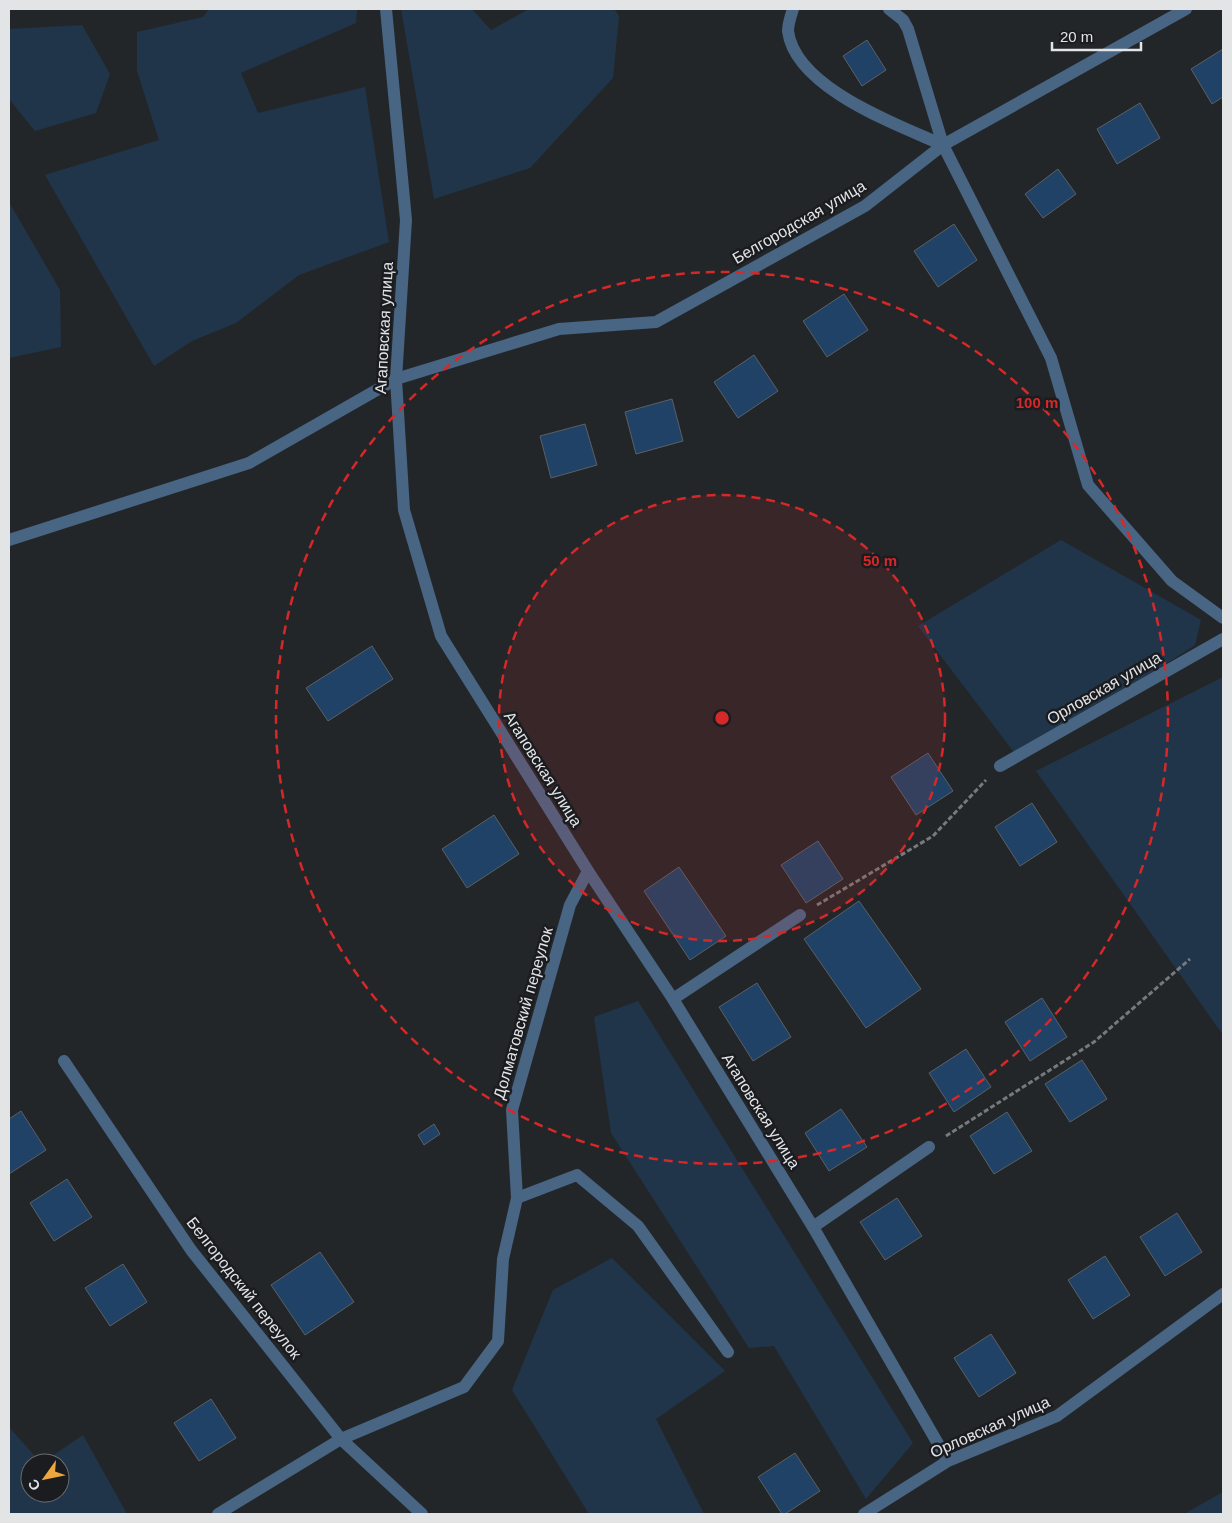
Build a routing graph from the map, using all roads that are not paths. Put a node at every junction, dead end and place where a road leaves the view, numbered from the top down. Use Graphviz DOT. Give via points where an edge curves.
graph roads {
  1 [pos="386,9"];
  2 [pos="793,9"];
  3 [pos="889,9"];
  4 [pos="1186,9"];
  5 [pos="944,145"];
  6 [pos="396,379"];
  7 [pos="9,540"];
  8 [pos="1223,618"];
  9 [pos="1223,639"];
  10 [pos="1000,766"];
  11 [pos="588,871"];
  12 [pos="800,916"];
  13 [pos="673,999"];
  14 [pos="64,1061"];
  15 [pos="929,1146"];
  16 [pos="517,1198"];
  17 [pos="813,1227"];
  18 [pos="1223,1294"];
  19 [pos="728,1352"];
  20 [pos="341,1439"];
  21 [pos="948,1461"];
  22 [pos="218,1514"];
  23 [pos="422,1514"];
  24 [pos="864,1514"];
  1 -- 6 [label="street, Агаповская улица" via="406,220"];
  2 -- 5 [label="street" via="788,30 795,54 815,76 867,111"];
  3 -- 5 [label="street" via="903,20 908,29"];
  4 -- 5 [label="street, Белгородская улица"];
  5 -- 6 [label="street, Белгородская улица" via="865,206 656,322 559,329"];
  5 -- 8 [label="street" via="1051,358 1088,485 1172,581"];
  6 -- 7 [label="street, Белгородская улица" via="249,463"];
  6 -- 11 [label="street, Агаповская улица" via="404,510 440,636"];
  9 -- 10 [label="street, Орловская улица"];
  11 -- 13 [label="street, Агаповская улица"];
  11 -- 16 [label="street, Долматовский переулок" via="570,905 512,1110"];
  12 -- 13 [label="street"];
  13 -- 17 [label="street, Агаповская улица"];
  14 -- 20 [label="street, Белгородский переулок" via="192,1250"];
  15 -- 17 [label="street"];
  16 -- 19 [label="street" via="577,1175 638,1226"];
  16 -- 20 [label="street, Долматовский переулок" via="503,1259 498,1340 464,1387"];
  17 -- 21 [label="street, Агаповская улица"];
  18 -- 21 [label="street, Орловская улица" via="1057,1416"];
  20 -- 22 [label="street, Долматовский переулок"];
  20 -- 23 [label="street, Белгородский переулок"];
  21 -- 24 [label="street, Орловская улица"];
}
